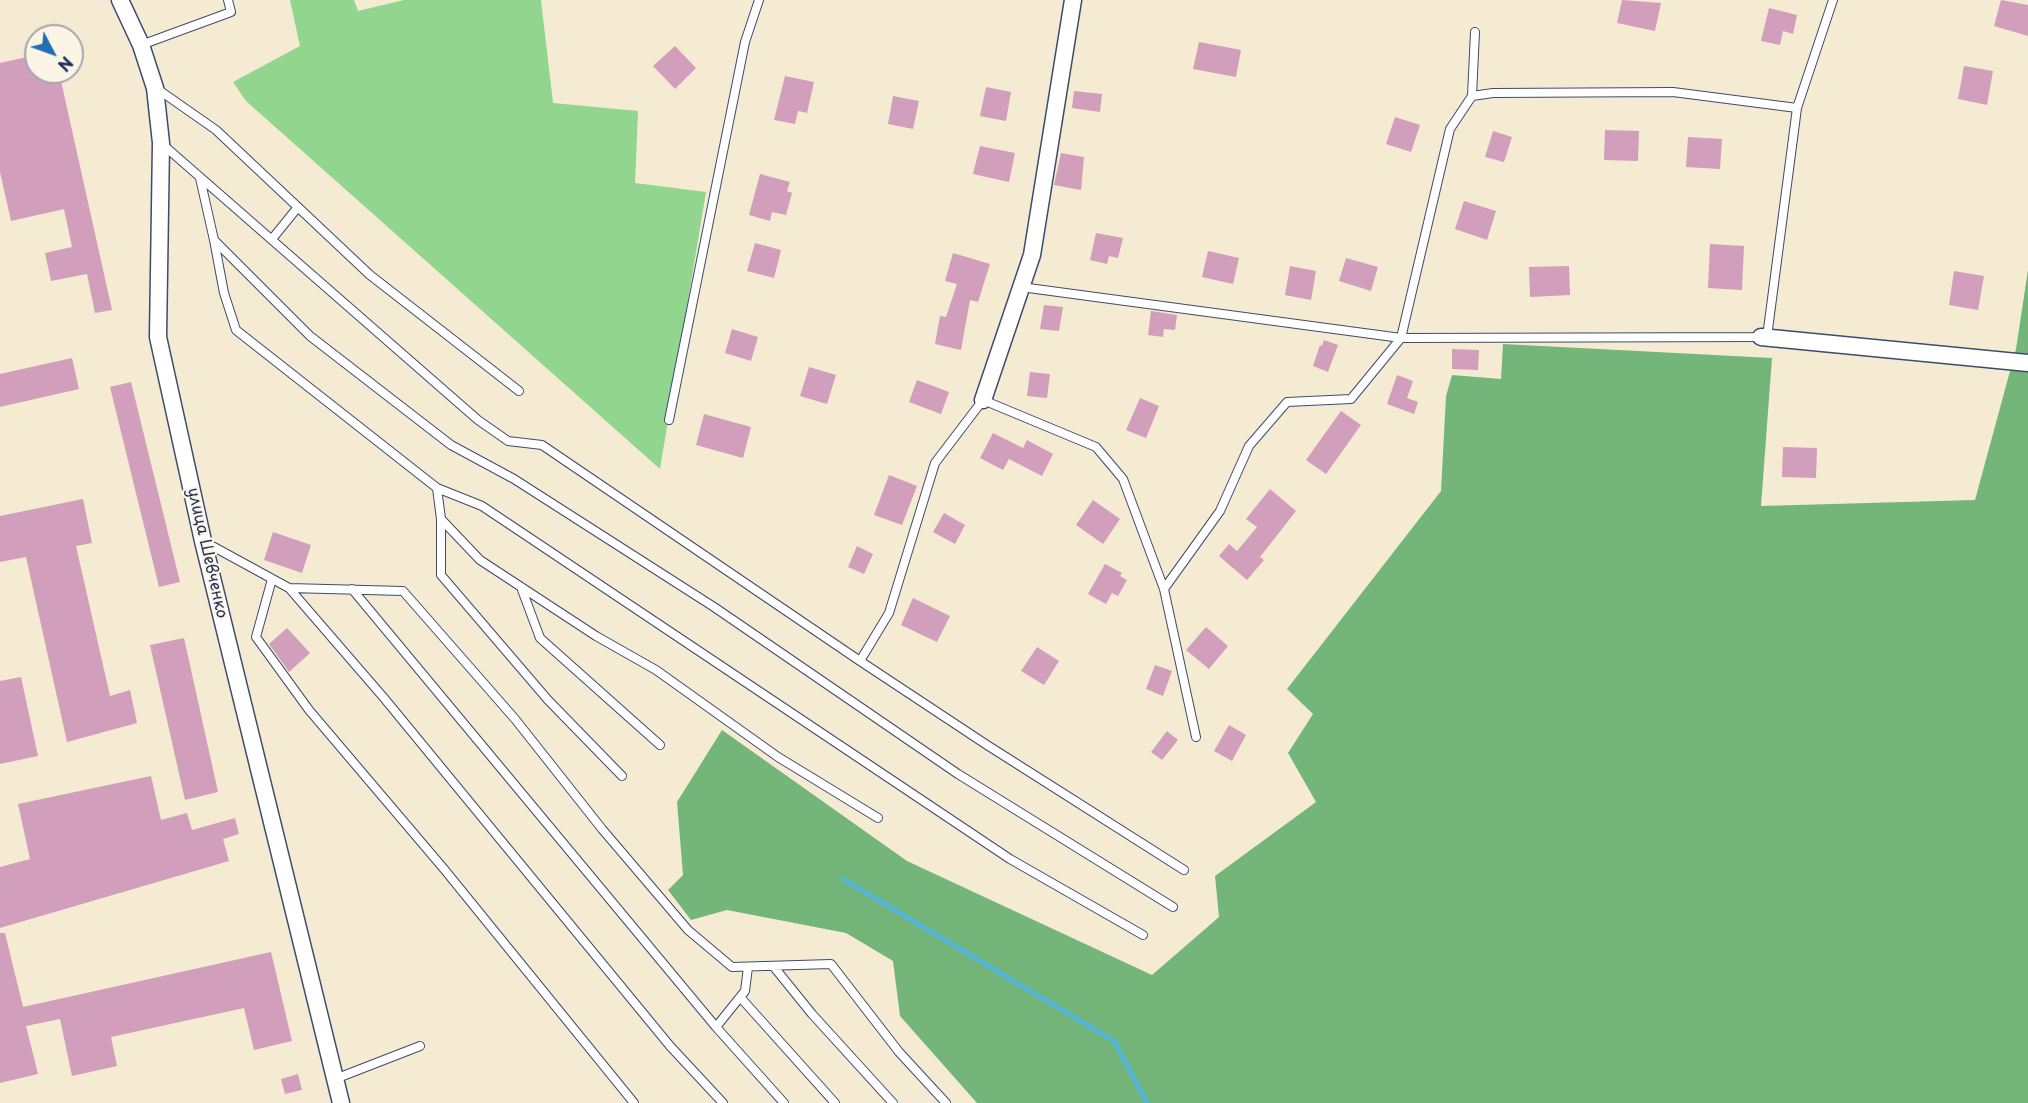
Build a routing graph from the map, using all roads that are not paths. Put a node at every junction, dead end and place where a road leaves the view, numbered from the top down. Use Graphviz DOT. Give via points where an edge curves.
graph roads {
  1 [pos="120,0"];
  2 [pos="228,0"];
  3 [pos="759,0"];
  4 [pos="1073,0"];
  5 [pos="1833,0"];
  6 [pos="1474,32"];
  7 [pos="141,45"];
  8 [pos="155,88"];
  9 [pos="1472,96"];
  10 [pos="1797,108"];
  11 [pos="161,143"];
  12 [pos="200,177"];
  13 [pos="298,207"];
  14 [pos="272,239"];
  15 [pos="214,240"];
  16 [pos="1022,287"];
  17 [pos="1761,337"];
  18 [pos="1401,338"];
  19 [pos="2028,363"];
  20 [pos="519,391"];
  21 [pos="983,400"];
  22 [pos="669,420"];
  23 [pos="437,488"];
  24 [pos="441,519"];
  25 [pos="203,541"];
  26 [pos="272,579"];
  27 [pos="521,587"];
  28 [pos="289,588"];
  29 [pos="352,589"];
  30 [pos="1164,589"];
  31 [pos="860,661"];
  32 [pos="1196,737"];
  33 [pos="660,745"];
  34 [pos="622,776"];
  35 [pos="878,818"];
  36 [pos="1184,870"];
  37 [pos="1173,907"];
  38 [pos="1143,935"];
  39 [pos="748,967"];
  40 [pos="774,967"];
  41 [pos="740,997"];
  42 [pos="716,1027"];
  43 [pos="420,1046"];
  44 [pos="335,1079"];
  45 [pos="341,1103"];
  46 [pos="634,1103"];
  47 [pos="723,1103"];
  48 [pos="784,1103"];
  49 [pos="835,1103"];
  50 [pos="893,1103"];
  51 [pos="946,1103"];
  1 -- 7 [label="street, улица Шевченко"];
  2 -- 7 [label="lane" via="231,12"];
  3 -- 22 [label="lane" via="745,42"];
  4 -- 16 [label="street" via="1032,255"];
  5 -- 10 [label="lane"];
  6 -- 9 [label="lane"];
  7 -- 8 [label="street, улица Шевченко"];
  8 -- 11 [label="street, улица Шевченко"];
  8 -- 13 [label="lane" via="216,130"];
  9 -- 10 [label="lane" via="1673,92"];
  9 -- 18 [label="lane" via="1450,129"];
  10 -- 17 [label="lane" via="1767,337"];
  11 -- 12 [label="lane"];
  11 -- 25 [label="street, улица Шевченко" via="158,337"];
  12 -- 14 [label="lane"];
  12 -- 15 [label="lane"];
  13 -- 14 [label="lane"];
  13 -- 20 [label="lane" via="370,275"];
  14 -- 31 [label="lane" via="485,425 508,441 542,446"];
  15 -- 23 [label="lane" via="236,330"];
  15 -- 37 [label="lane" via="310,336 451,445 514,479 714,607 958,774"];
  16 -- 18 [label="lane"];
  16 -- 21 [label="street"];
  17 -- 18 [label="lane"];
  17 -- 19 [label="street"];
  18 -- 30 [label="lane" via="1351,399 1287,402 1249,446 1220,511"];
  21 -- 30 [label="lane" via="1096,447 1123,479"];
  21 -- 31 [label="lane" via="935,463 889,613"];
  23 -- 24 [label="lane"];
  23 -- 38 [label="lane" via="482,506 1010,859"];
  24 -- 27 [label="lane" via="480,560"];
  24 -- 34 [label="lane" via="441,575 548,700"];
  25 -- 26 [label="lane"];
  25 -- 44 [label="street, улица Шевченко"];
  26 -- 28 [label="lane"];
  26 -- 46 [label="lane" via="256,637 309,710"];
  27 -- 33 [label="lane" via="540,638"];
  27 -- 35 [label="lane" via="656,670 778,757"];
  28 -- 29 [label="lane"];
  28 -- 47 [label="lane" via="670,1046"];
  29 -- 39 [label="lane" via="403,591 515,719 688,930 732,967"];
  29 -- 42 [label="lane"];
  30 -- 32 [label="lane"];
  31 -- 36 [label="lane"];
  39 -- 40 [label="lane"];
  39 -- 41 [label="lane" via="745,991"];
  40 -- 50 [label="lane"];
  40 -- 51 [label="lane" via="831,964 893,1044"];
  41 -- 42 [label="lane"];
  41 -- 49 [label="lane"];
  42 -- 48 [label="lane"];
  43 -- 44 [label="lane"];
  44 -- 45 [label="street, улица Шевченко"];
}
